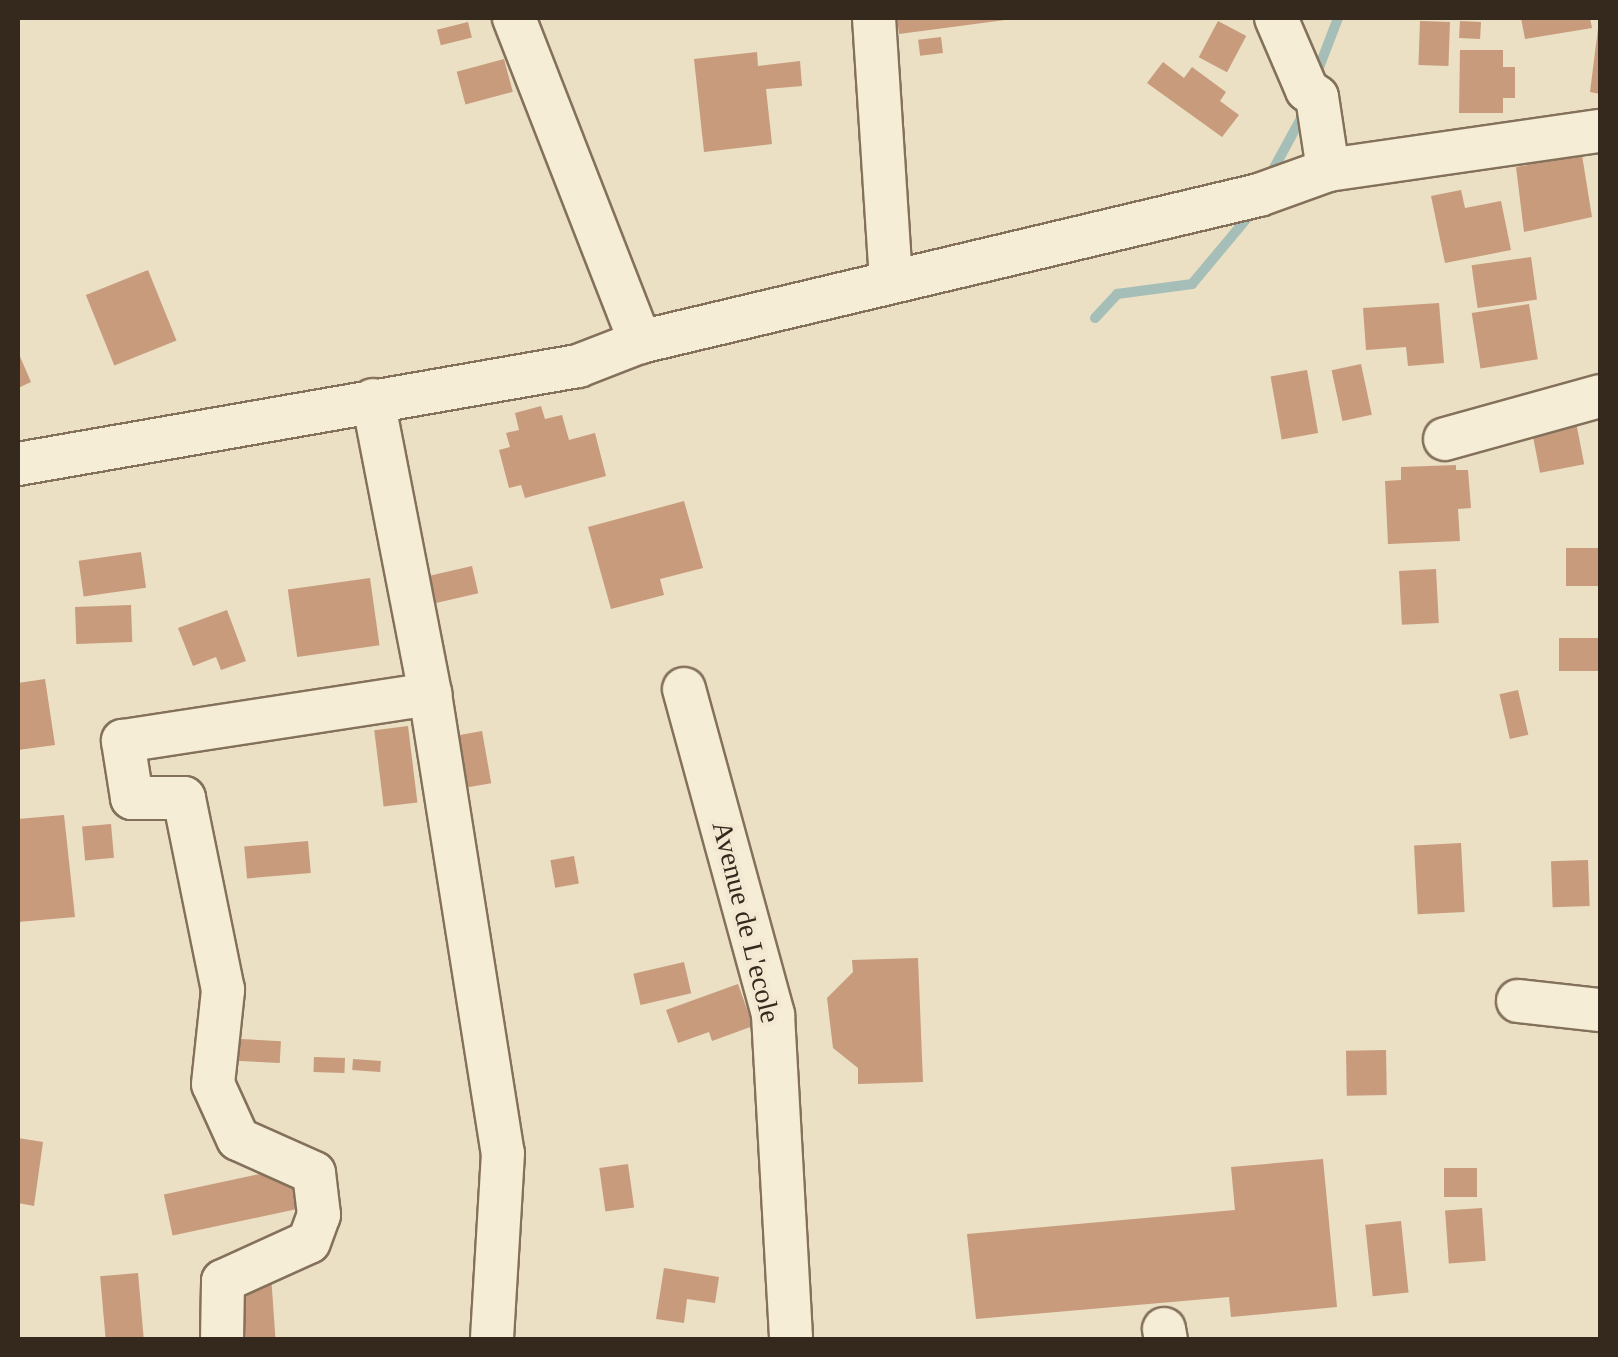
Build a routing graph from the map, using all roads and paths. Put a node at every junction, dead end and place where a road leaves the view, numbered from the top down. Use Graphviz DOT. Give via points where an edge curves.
graph roads {
  1 [pos="514,18"];
  2 [pos="874,18"];
  3 [pos="1276,18"];
  4 [pos="1600,131"];
  5 [pos="1328,170"];
  6 [pos="891,280"];
  7 [pos="640,342"];
  8 [pos="1600,396"];
  9 [pos="373,400"];
  10 [pos="1444,440"];
  11 [pos="18,464"];
  12 [pos="684,689"];
  13 [pos="430,694"];
  14 [pos="1518,1000"];
  15 [pos="1600,1010"];
  16 [pos="222,1340"];
  17 [pos="492,1340"];
  18 [pos="791,1340"];
  1 -- 7 [label="street"];
  2 -- 6 [label="street"];
  3 -- 5 [label="street" via="1306,83"];
  4 -- 5 [label="street"];
  5 -- 6 [label="street" via="1259,195"];
  6 -- 7 [label="street"];
  7 -- 9 [label="street" via="578,366"];
  8 -- 10 [label="street"];
  9 -- 11 [label="street"];
  9 -- 13 [label="street"];
  12 -- 18 [label="street, Avenue de L'ecole" via="773,1015"];
  13 -- 16 [label="street" via="122,742 132,798 184,798 224,990 214,1084 238,1140 314,1172 319,1215 309,1242 223,1282"];
  13 -- 17 [label="street" via="503,1152"];
  14 -- 15 [label="street"];
}
